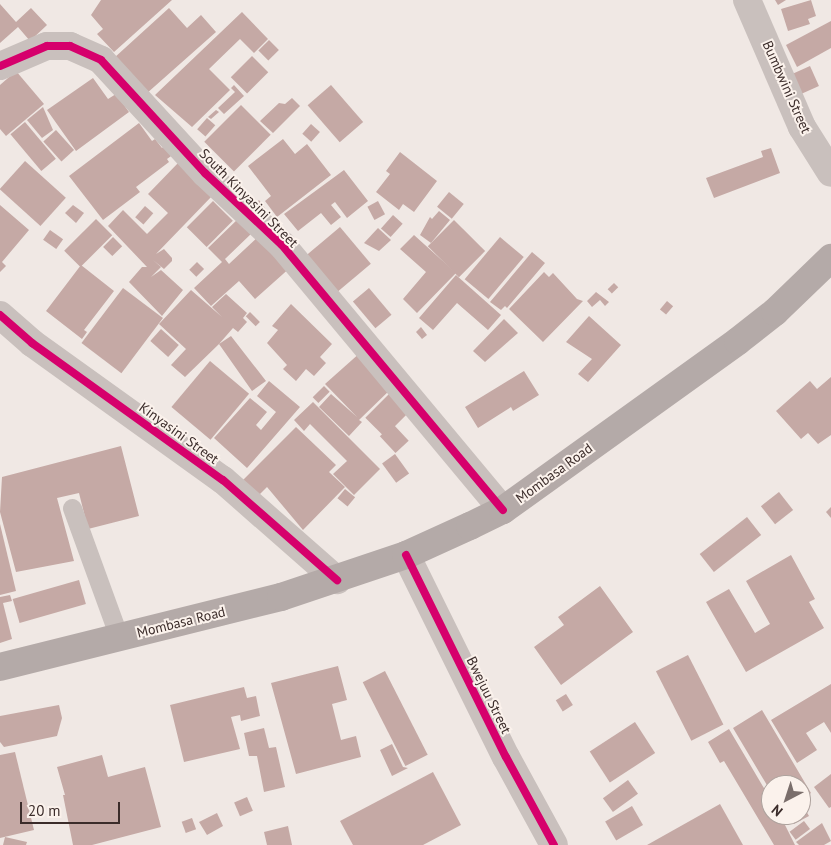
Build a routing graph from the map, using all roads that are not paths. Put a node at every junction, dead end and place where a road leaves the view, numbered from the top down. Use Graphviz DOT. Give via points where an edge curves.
graph roads {
  1 [pos="747,0"];
  2 [pos="0,66"];
  3 [pos="831,173"];
  4 [pos="831,258"];
  5 [pos="0,315"];
  6 [pos="72,508"];
  7 [pos="503,510"];
  8 [pos="406,555"];
  9 [pos="337,580"];
  10 [pos="119,637"];
  11 [pos="0,667"];
  12 [pos="554,845"];
  1 -- 3 [label="street, Bumbwini Street" via="802,127"];
  2 -- 7 [label="street, South Kinyasini Street" via="47,46 70,46 101,60 205,173 282,245"];
  4 -- 7 [label="highway, Mombasa Road" via="808,283 746,335"];
  5 -- 9 [label="street, Kinyasini Street" via="32,343 223,480"];
  6 -- 10 [label="lane"];
  7 -- 8 [label="highway, Mombasa Road"];
  8 -- 9 [label="highway, Mombasa Road"];
  8 -- 12 [label="street, Bwejuu Street" via="506,758"];
  9 -- 10 [label="highway, Mombasa Road"];
  10 -- 11 [label="highway, Mombasa Road"];
}
